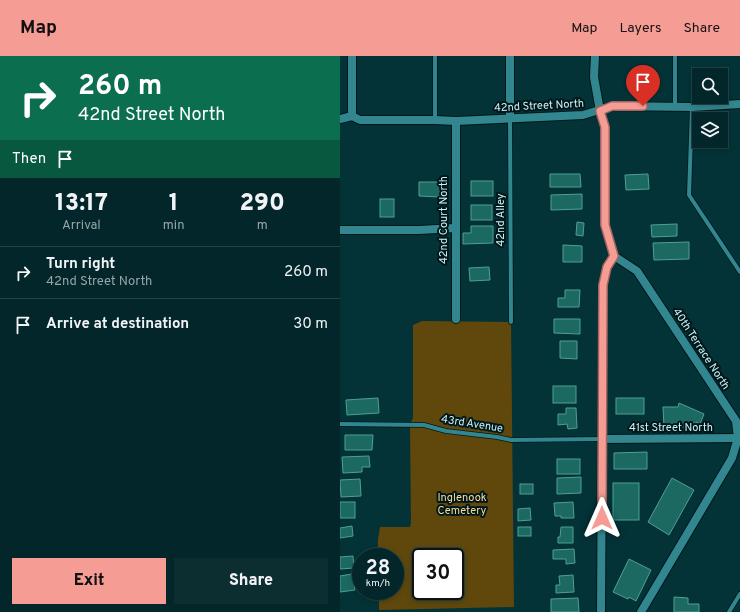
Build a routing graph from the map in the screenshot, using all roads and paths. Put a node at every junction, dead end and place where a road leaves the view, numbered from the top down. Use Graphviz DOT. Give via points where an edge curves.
graph roads {
  1 [pos="352,56"];
  2 [pos="435,56"];
  3 [pos="510,56"];
  4 [pos="595,56"];
  5 [pos="675,56"];
  6 [pos="740,104"];
  7 [pos="675,106"];
  8 [pos="692,107"];
  9 [pos="600,111"];
  10 [pos="352,116"];
  11 [pos="510,118"];
  12 [pos="340,119"];
  13 [pos="435,120"];
  14 [pos="456,121"];
  15 [pos="455,228"];
  16 [pos="340,230"];
  17 [pos="614,256"];
  18 [pos="740,272"];
  19 [pos="456,319"];
  20 [pos="510,322"];
  21 [pos="340,424"];
  22 [pos="739,438"];
  23 [pos="602,439"];
  24 [pos="740,594"];
  25 [pos="601,612"];
  26 [pos="641,612"];
  27 [pos="729,612"];
  1 -- 10 [label="street"];
  2 -- 13 [label="lane"];
  3 -- 11 [label="street"];
  4 -- 9 [label="street" via="594,77"];
  5 -- 7 [label="lane"];
  6 -- 8 [label="street, 42nd Street North"];
  7 -- 8 [label="street, 42nd Street North"];
  7 -- 9 [label="street, 42nd Street North" via="612,106"];
  8 -- 18 [label="lane" via="689,195"];
  9 -- 11 [label="street, 42nd Street North" via="583,115"];
  9 -- 17 [label="street" via="605,127 605,225"];
  10 -- 12 [label="street, 42nd Street North"];
  10 -- 13 [label="street, 42nd Street North" via="360,120"];
  11 -- 14 [label="street, 42nd Street North"];
  11 -- 20 [label="lane, 42nd Alley"];
  13 -- 14 [label="street, 42nd Street North"];
  14 -- 15 [label="street, 42nd Court North"];
  15 -- 16 [label="street"];
  15 -- 19 [label="street, 42nd Court North"];
  17 -- 22 [label="street, 40th Terrace North" via="636,270 736,421"];
  17 -- 23 [label="street" via="607,267 603,285"];
  21 -- 23 [label="lane, 43rd Avenue" via="424,425 446,431 511,440"];
  22 -- 23 [label="street, 41st Street North"];
  22 -- 26 [label="street, 40th Terrace North" via="732,458"];
  23 -- 25 [label="street"];
  24 -- 27 [label="lane"];
}
